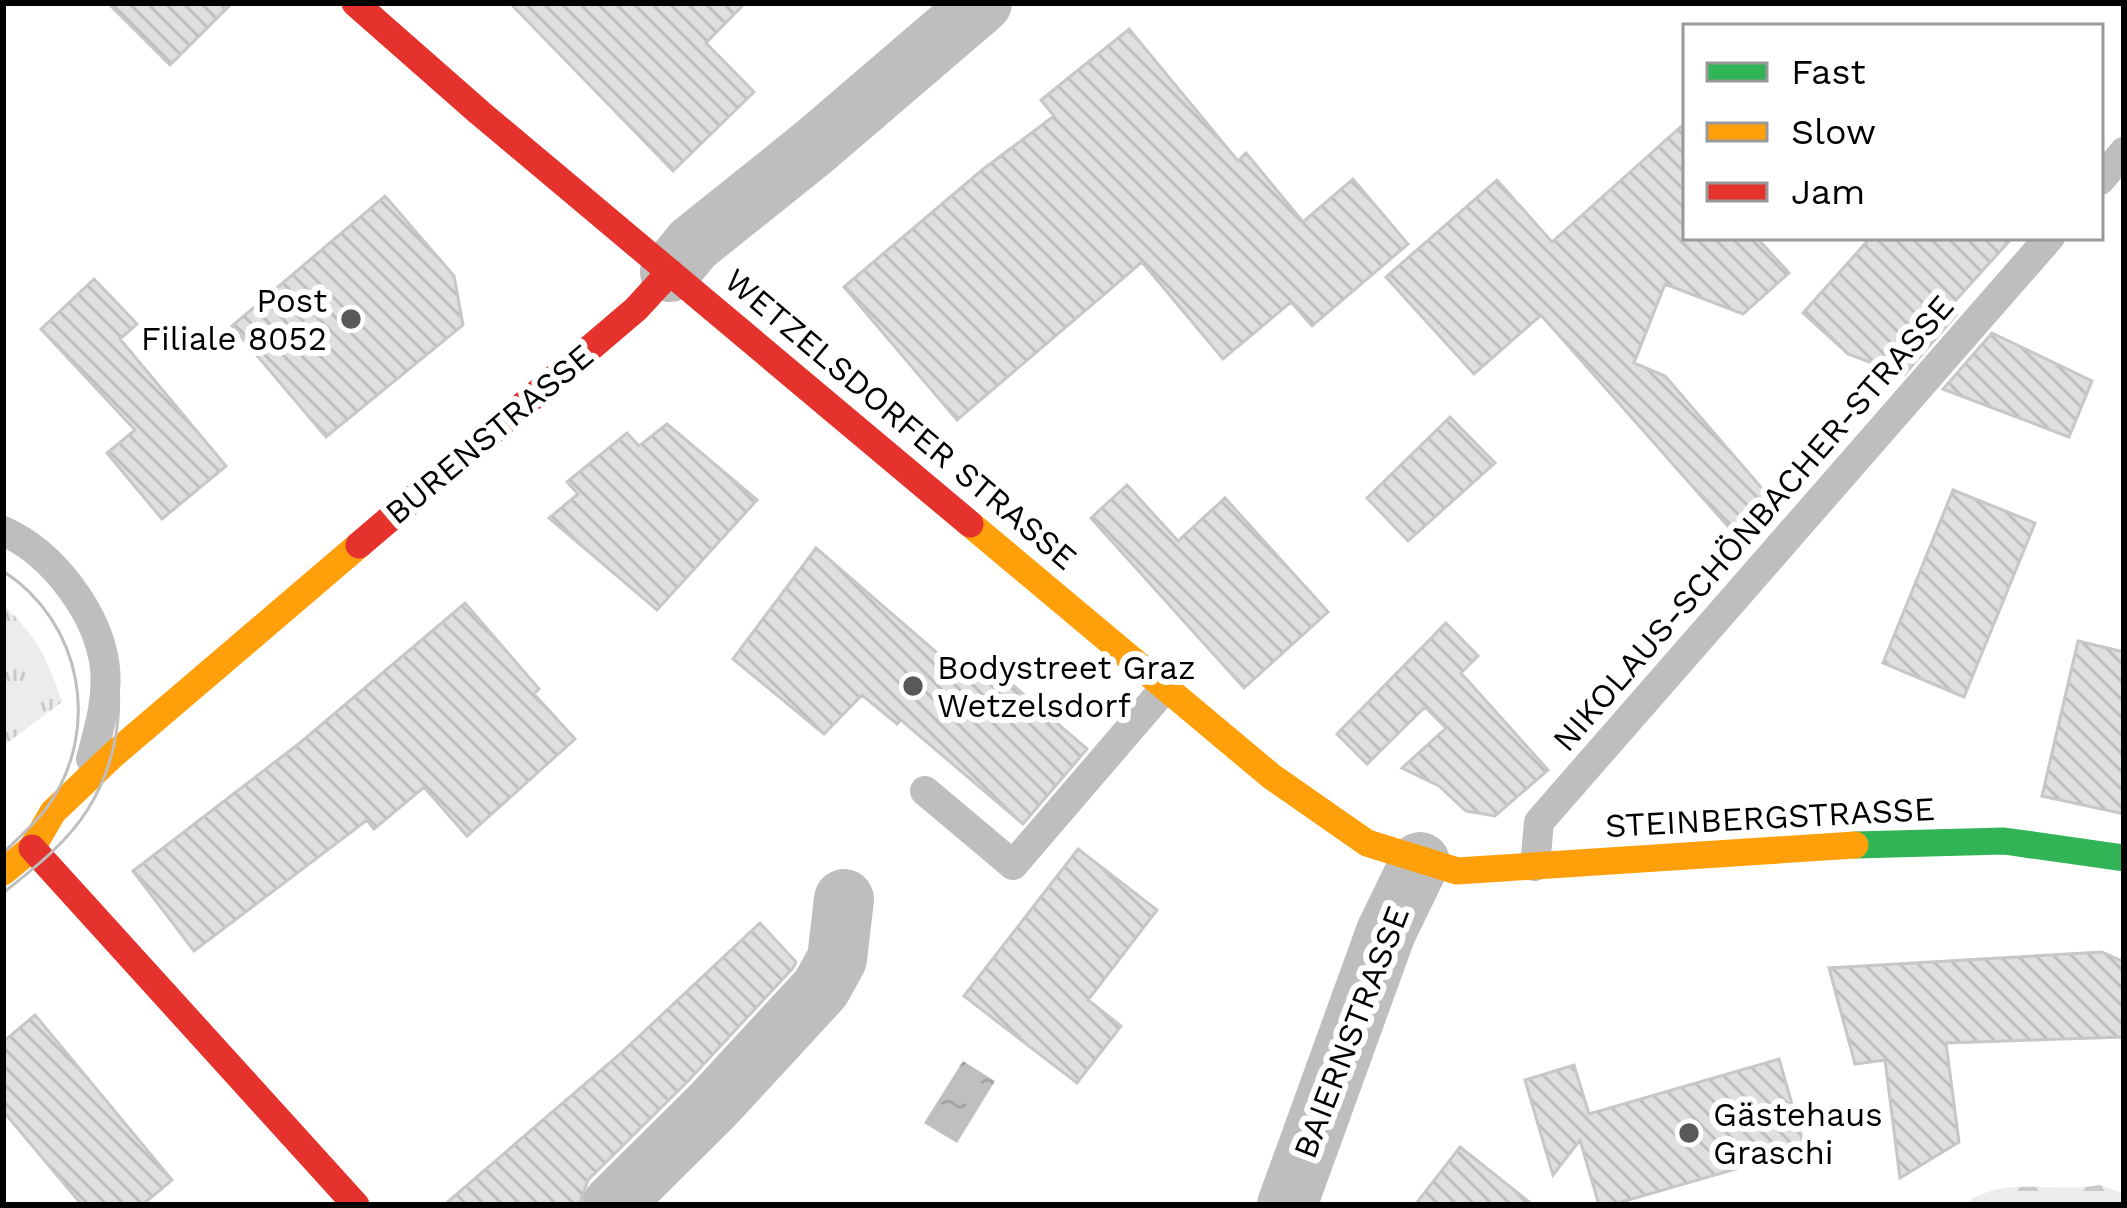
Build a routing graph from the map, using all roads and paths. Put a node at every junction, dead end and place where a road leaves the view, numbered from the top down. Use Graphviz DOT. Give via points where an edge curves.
graph roads {
  1 [pos="355,3"];
  2 [pos="982,3"];
  3 [pos="2124,152"];
  4 [pos="2103,176"];
  5 [pos="2047,240"];
  6 [pos="670,272"];
  7 [pos="3,531"];
  8 [pos="1165,688"];
  9 [pos="83,785"];
  10 [pos="925,791"];
  11 [pos="32,848"];
  12 [pos="2124,858"];
  13 [pos="1420,862"];
  14 [pos="1535,866"];
  15 [pos="3,872"];
  16 [pos="844,899"];
  17 [pos="356,1205"];
  18 [pos="612,1205"];
  19 [pos="1287,1205"];
  1 -- 6 [label="main road, WETZELSDORFER STRASSE"];
  2 -- 6 [label="street, BURENSTRASSE" via="693,244"];
  3 -- 4 [label="lane"];
  5 -- 14 [label="lane, NIKOLAUS-SCHÖNBACHER-STRASSE" via="1539,822"];
  6 -- 8 [label="main road, WETZELSDORFER STRASSE"];
  6 -- 9 [label="main road, BURENSTRASSE"];
  7 -- 9 [label="lane" via="45,559 78,598 105,665 104,710"];
  8 -- 10 [label="lane" via="1013,865"];
  8 -- 13 [label="main road, WETZELSDORFER STRASSE" via="1366,843"];
  9 -- 11 [label="main road, BURENSTRASSE" via="53,812"];
  11 -- 15 [label="main road, BURENSTRASSE"];
  11 -- 17 [label="main road"];
  12 -- 14 [label="main road, STEINBERGSTRASSE" via="2004,841"];
  13 -- 14 [label="main road, STEINBERGSTRASSE" via="1456,871"];
  13 -- 19 [label="street, BAIERNSTRASSE" via="1386,932"];
  16 -- 18 [label="street" via="836,959 821,988"];
}
